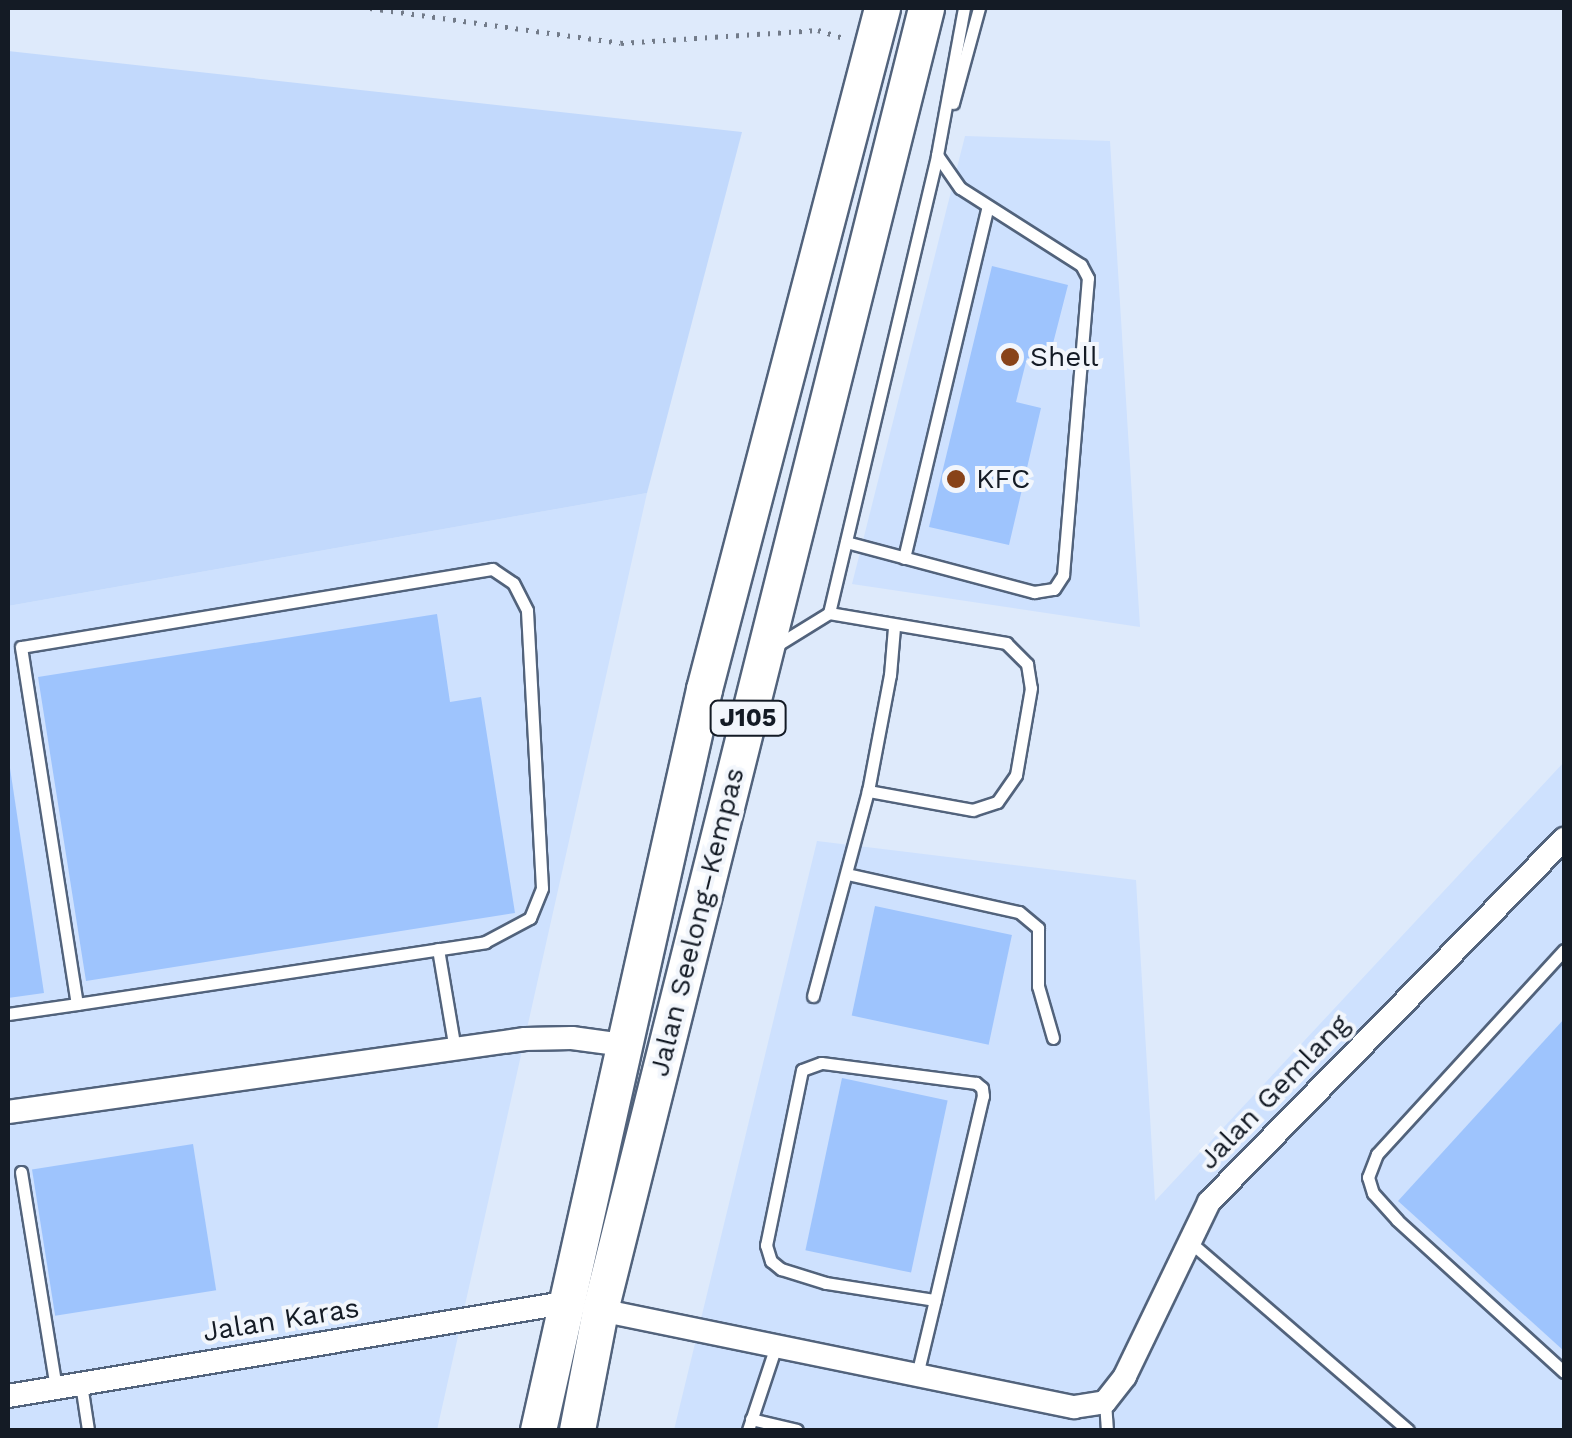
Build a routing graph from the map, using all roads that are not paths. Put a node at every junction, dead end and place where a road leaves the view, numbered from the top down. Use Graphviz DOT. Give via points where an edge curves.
graph roads {
  1 [pos="882,8"];
  2 [pos="926,8"];
  3 [pos="964,8"];
  4 [pos="979,8"];
  5 [pos="938,155"];
  6 [pos="987,209"];
  7 [pos="846,542"];
  8 [pos="904,558"];
  9 [pos="829,613"];
  10 [pos="894,627"];
  11 [pos="14,648"];
  12 [pos="766,652"];
  13 [pos="868,792"];
  14 [pos="1564,839"];
  15 [pos="846,874"];
  16 [pos="438,948"];
  17 [pos="1564,950"];
  18 [pos="814,996"];
  19 [pos="76,1004"];
  20 [pos="8,1014"];
  21 [pos="1053,1038"];
  22 [pos="623,1045"];
  23 [pos="455,1049"];
  24 [pos="8,1112"];
  25 [pos="21,1172"];
  26 [pos="1190,1242"];
  27 [pos="934,1300"];
  28 [pos="564,1304"];
  29 [pos="600,1310"];
  30 [pos="776,1346"];
  31 [pos="1564,1372"];
  32 [pos="916,1374"];
  33 [pos="81,1384"];
  34 [pos="56,1388"];
  35 [pos="8,1395"];
  36 [pos="1105,1402"];
  37 [pos="750,1425"];
  38 [pos="88,1430"];
  39 [pos="538,1430"];
  40 [pos="577,1430"];
  41 [pos="797,1430"];
  42 [pos="1106,1430"];
  43 [pos="1408,1430"];
  1 -- 22 [label="main road, Jalan Seelong–Kempas / J105" via="704,689"];
  2 -- 12 [label="main road, Jalan Seelong–Kempas / J105"];
  3 -- 5 [label="lane"];
  4 -- 5 [label="lane"];
  5 -- 6 [label="lane" via="960,188"];
  5 -- 7 [label="lane"];
  6 -- 8 [label="lane"];
  6 -- 8 [label="lane" via="1081,265 1088,278 1063,575 1054,589 1034,592"];
  7 -- 8 [label="lane"];
  7 -- 9 [label="lane"];
  9 -- 10 [label="lane"];
  9 -- 12 [label="lane"];
  10 -- 13 [label="lane"];
  10 -- 13 [label="lane" via="1006,643 1028,664 1031,688 1016,775 997,802 973,810"];
  11 -- 16 [label="lane" via="492,569 513,583 528,610 542,888 530,918 484,942"];
  11 -- 19 [label="lane"];
  12 -- 29 [label="main road, Jalan Seelong–Kempas / J105"];
  13 -- 15 [label="lane"];
  14 -- 26 [label="street, Jalan Gemlang" via="1209,1202"];
  15 -- 18 [label="lane"];
  15 -- 21 [label="lane" via="1019,912 1038,928 1038,986"];
  16 -- 19 [label="lane"];
  16 -- 23 [label="lane"];
  17 -- 31 [label="lane" via="1377,1154 1368,1177 1396,1220"];
  19 -- 20 [label="lane"];
  22 -- 23 [label="street" via="572,1038"];
  22 -- 28 [label="main road, Jalan Seelong–Kempas / J105"];
  23 -- 24 [label="street"];
  25 -- 34 [label="lane"];
  26 -- 36 [label="street, Jalan Gemlang"];
  26 -- 43 [label="lane"];
  27 -- 27 [label="lane" via="982,1088 821,1063 802,1070 766,1245 771,1261 826,1283"];
  27 -- 32 [label="lane"];
  28 -- 33 [label="street, Jalan Karas"];
  28 -- 39 [label="main road, Jalan Seelong–Kempas / J105"];
  29 -- 30 [label="street"];
  29 -- 40 [label="main road, Jalan Seelong–Kempas / J105"];
  30 -- 32 [label="street"];
  30 -- 37 [label="lane"];
  32 -- 36 [label="street" via="1074,1406"];
  33 -- 34 [label="street, Jalan Karas"];
  33 -- 38 [label="lane"];
  34 -- 35 [label="street, Jalan Karas"];
  36 -- 42 [label="lane"];
  37 -- 41 [label="lane"];
}
